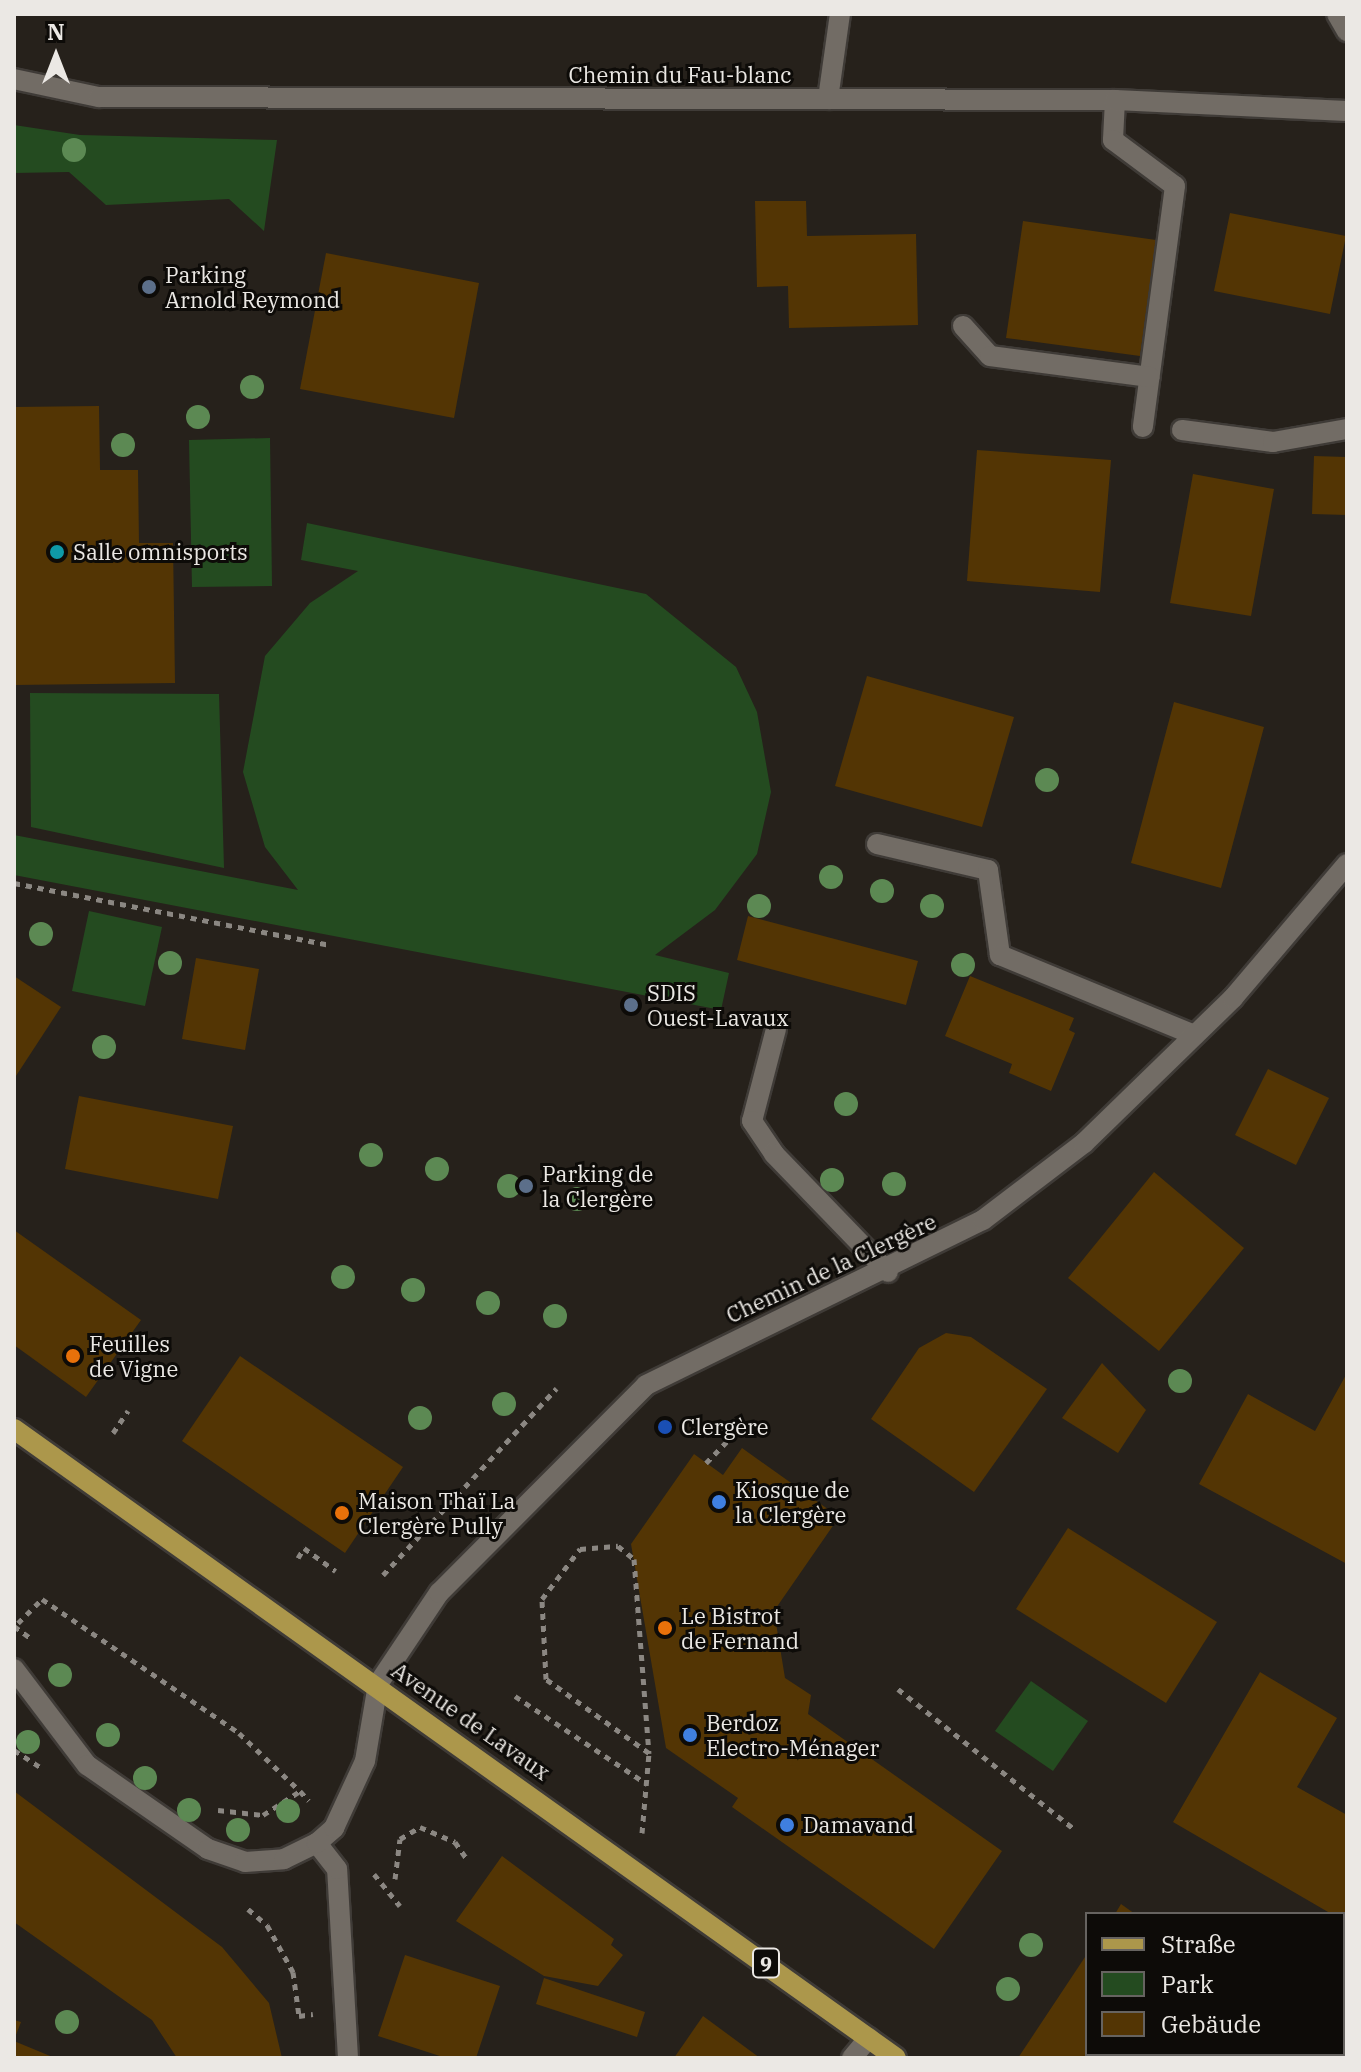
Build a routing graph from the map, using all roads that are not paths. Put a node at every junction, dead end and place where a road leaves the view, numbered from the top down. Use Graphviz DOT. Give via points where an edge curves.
graph roads {
  1 [pos="840,14"];
  2 [pos="1337,14"];
  3 [pos="1347,31"];
  4 [pos="14,79"];
  5 [pos="828,99"];
  6 [pos="1115,100"];
  7 [pos="1347,111"];
  8 [pos="963,326"];
  9 [pos="1150,377"];
  10 [pos="1143,427"];
  11 [pos="1347,429"];
  12 [pos="1182,430"];
  13 [pos="877,844"];
  14 [pos="1347,864"];
  15 [pos="776,1029"];
  16 [pos="1194,1035"];
  17 [pos="888,1272"];
  18 [pos="14,1429"];
  19 [pos="14,1669"];
  20 [pos="378,1684"];
  21 [pos="317,1843"];
  22 [pos="869,2038"];
  23 [pos="348,2058"];
  24 [pos="852,2058"];
  25 [pos="896,2058"];
  1 -- 5 [label="street"];
  2 -- 3 [label="street"];
  4 -- 5 [label="street, Chemin du Fau-blanc" via="99,97"];
  5 -- 6 [label="street, Chemin du Fau-blanc"];
  6 -- 7 [label="street, Chemin du Fau-blanc"];
  6 -- 9 [label="street" via="1113,140 1175,186"];
  8 -- 9 [label="street" via="990,356"];
  9 -- 10 [label="street"];
  11 -- 12 [label="street" via="1273,442"];
  13 -- 16 [label="street" via="988,870 1000,955"];
  14 -- 16 [label="street, Chemin de la Clergère"];
  15 -- 17 [label="street" via="752,1121 774,1154"];
  16 -- 17 [label="street, Chemin de la Clergère" via="1084,1143 983,1220"];
  17 -- 20 [label="street, Chemin de la Clergère" via="646,1385 439,1593"];
  18 -- 20 [label="main road, Avenue de Lavaux"];
  19 -- 21 [label="street" via="87,1765 208,1849 245,1862 284,1859"];
  20 -- 21 [label="street" via="365,1761 334,1828"];
  20 -- 22 [label="main road, Avenue de Lavaux / 9"];
  21 -- 23 [label="street" via="337,1869"];
  22 -- 24 [label="street"];
  22 -- 25 [label="main road, Avenue de Lavaux / 9"];
}
